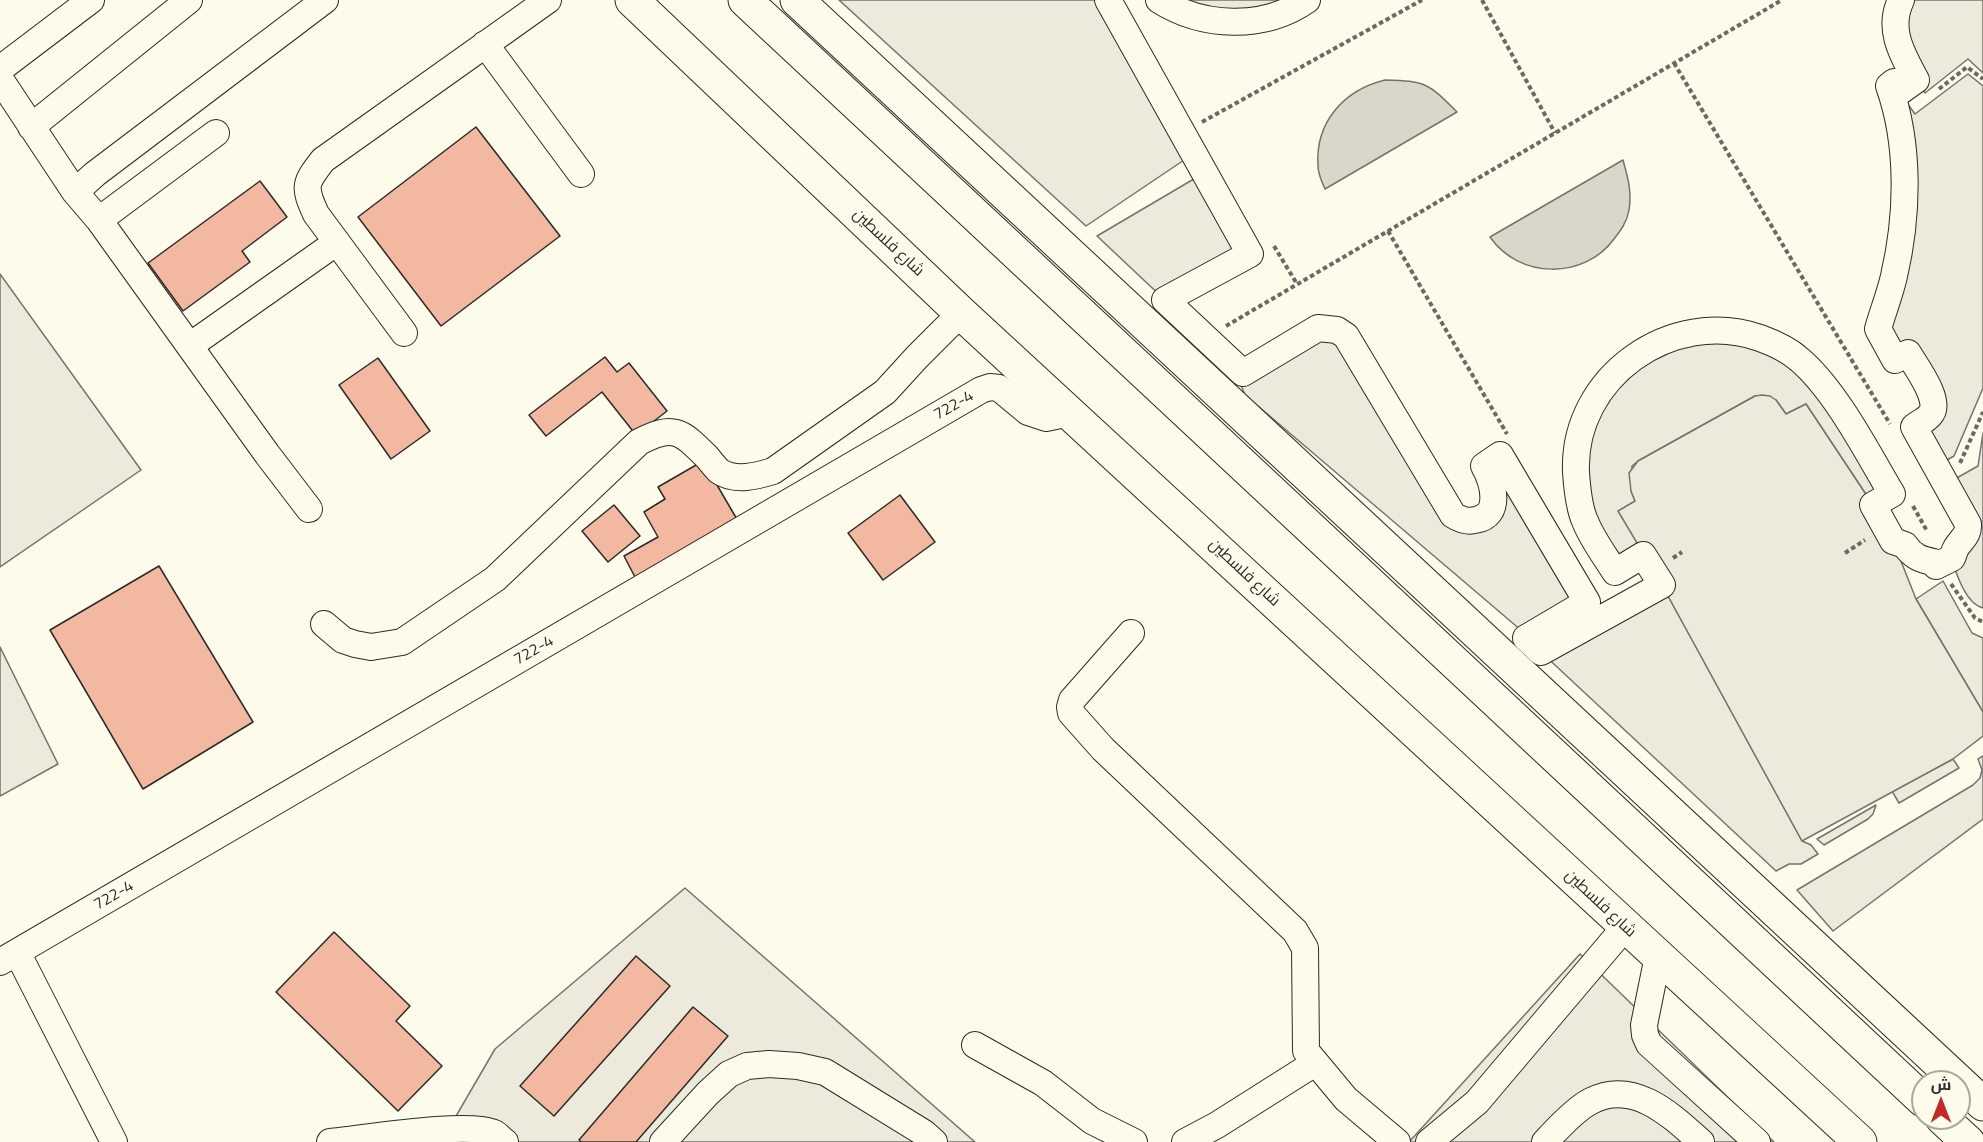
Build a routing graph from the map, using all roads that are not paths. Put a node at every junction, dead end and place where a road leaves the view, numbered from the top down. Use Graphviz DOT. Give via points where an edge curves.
graph roads {
  1 [pos="91,0"];
  2 [pos="189,0"];
  3 [pos="325,0"];
  4 [pos="548,0"];
  5 [pos="632,0"];
  6 [pos="745,0"];
  7 [pos="797,0"];
  8 [pos="1108,0"];
  9 [pos="1159,0"];
  10 [pos="1307,0"];
  11 [pos="1901,0"];
  12 [pos="485,45"];
  13 [pos="0,69"];
  14 [pos="0,79"];
  15 [pos="31,127"];
  16 [pos="216,133"];
  17 [pos="581,174"];
  18 [pos="75,192"];
  19 [pos="99,220"];
  20 [pos="337,242"];
  21 [pos="962,313"];
  22 [pos="1085,319"];
  23 [pos="404,333"];
  24 [pos="1156,334"];
  25 [pos="191,345"];
  26 [pos="1199,374"];
  27 [pos="1070,413"];
  28 [pos="1217,442"];
  29 [pos="309,509"];
  30 [pos="324,624"];
  31 [pos="1131,633"];
  32 [pos="1625,927"];
  33 [pos="1658,956"];
  34 [pos="8,957"];
  35 [pos="975,1045"];
  36 [pos="1314,1063"];
  37 [pos="1911,1089"];
  38 [pos="1983,1104"];
  39 [pos="1955,1130"];
  40 [pos="114,1142"];
  41 [pos="330,1142"];
  42 [pos="505,1142"];
  43 [pos="663,1142"];
  44 [pos="934,1142"];
  45 [pos="1134,1142"];
  46 [pos="1185,1142"];
  47 [pos="1397,1142"];
  48 [pos="1429,1142"];
  49 [pos="1545,1142"];
  50 [pos="1701,1142"];
  51 [pos="1756,1142"];
  52 [pos="1860,1142"];
  53 [pos="1968,1142"];
  1 -- 13 [label="street"];
  2 -- 15 [label="street"];
  3 -- 18 [label="street"];
  4 -- 12 [label="street"];
  5 -- 21 [label="main road, شارع فلسطين"];
  6 -- 22 [label="main road"];
  7 -- 24 [label="main road"];
  8 -- 11 [label="street" via="1250,254 1165,300 1243,373 1318,328 1337,330 1346,336 1453,515 1460,520 1479,520 1492,510 1494,492 1484,466 1500,455 1587,602 1526,638 1541,652 1662,585 1643,555 1615,572 1585,521 1576,474 1580,434 1596,396 1609,378 1637,354 1670,337 1715,331 1748,334 1800,359 1824,384 1892,494 1873,505 1893,542 1905,544 1916,557 1936,566 1953,558 1968,524 1914,427 1934,409 1932,394 1908,353 1895,360 1878,329 1900,249 1905,187 1901,141 1889,86 1894,82 1899,92 1916,80 1902,55 1895,31"];
  9 -- 10 [label="street" via="1184,14 1238,21 1277,16"];
  12 -- 17 [label="street"];
  12 -- 20 [label="street" via="323,160 309,178 307,195"];
  14 -- 15 [label="street"];
  15 -- 18 [label="street"];
  16 -- 19 [label="street"];
  18 -- 19 [label="street"];
  19 -- 25 [label="street"];
  20 -- 23 [label="street"];
  20 -- 25 [label="street"];
  21 -- 27 [label="main road, شارع فلسطين"];
  21 -- 30 [label="street" via="885,392 773,471 753,478 721,472 686,435 657,433 639,442 495,579 402,642 371,647 355,644 343,640"];
  22 -- 24 [label="main road"];
  22 -- 28 [label="main road"];
  24 -- 26 [label="main road"];
  25 -- 29 [label="street"];
  26 -- 28 [label="main road" via="1212,406"];
  26 -- 38 [label="main road"];
  27 -- 32 [label="main road, شارع فلسطين"];
  27 -- 34 [label="street, 722-4" via="1046,418 1028,412 999,388 981,390"];
  28 -- 37 [label="main road"];
  31 -- 36 [label="street" via="1072,700 1071,713 1103,749 1295,930 1305,948 1305,1043"];
  32 -- 33 [label="main road, شارع فلسطين"];
  32 -- 48 [label="street" via="1477,1102"];
  33 -- 51 [label="street" via="1644,1025 1648,1044"];
  33 -- 52 [label="main road, شارع فلسطين"];
  34 -- 40 [label="street"];
  35 -- 45 [label="street" via="1043,1083 1092,1121"];
  36 -- 46 [label="street"];
  36 -- 47 [label="street" via="1357,1110"];
  39 -- 53 [label="main road"];
  41 -- 42 [label="street" via="476,1129"];
  43 -- 44 [label="street" via="729,1074 747,1066 769,1064 825,1072"];
  49 -- 50 [label="street" via="1590,1101 1628,1094 1647,1100 1672,1116"];
}
